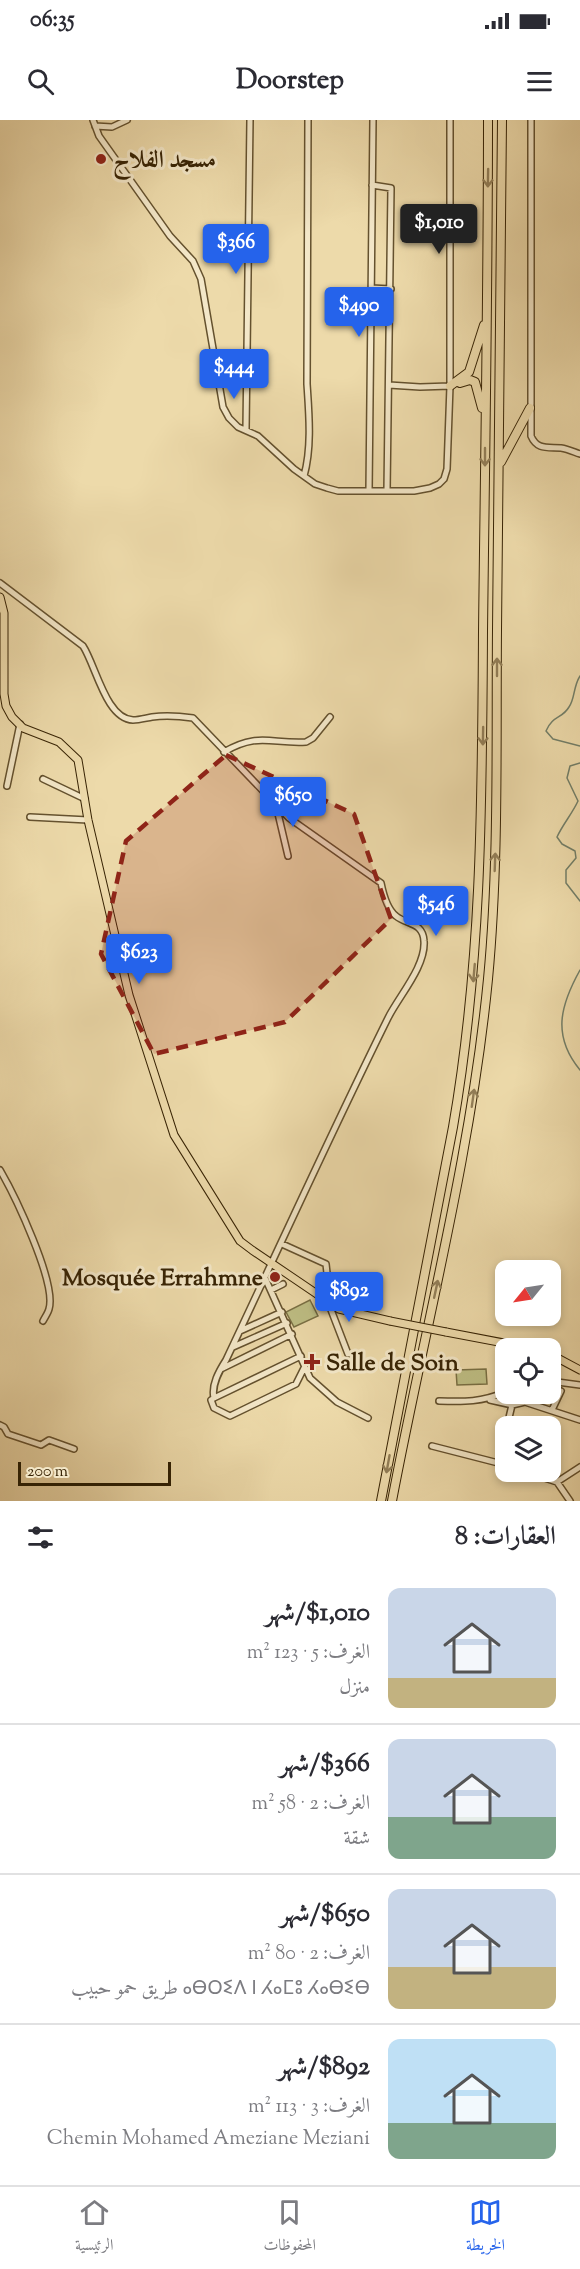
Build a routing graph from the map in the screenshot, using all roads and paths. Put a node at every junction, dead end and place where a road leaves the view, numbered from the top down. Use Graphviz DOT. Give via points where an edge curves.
graph roads {
  1 [pos="127,120"];
  2 [pos="250,120"];
  3 [pos="308,120"];
  4 [pos="373,120"];
  5 [pos="450,120"];
  6 [pos="488,120"];
  7 [pos="502,120"];
  8 [pos="531,120"];
  9 [pos="94,123"];
  10 [pos="372,185"];
  11 [pos="371,288"];
  12 [pos="391,289"];
  13 [pos="487,313"];
  14 [pos="389,385"];
  15 [pos="450,386"];
  16 [pos="530,408"];
  17 [pos="485,428"];
  18 [pos="246,429"];
  19 [pos="580,454"];
  20 [pos="499,465"];
  21 [pos="304,476"];
  22 [pos="369,491"];
  23 [pos="387,491"];
  24 [pos="0,583"];
  25 [pos="0,597"];
  26 [pos="330,717"];
  27 [pos="20,724"];
  28 [pos="224,752"];
  29 [pos="43,779"];
  30 [pos="7,786"];
  31 [pos="85,800"];
  32 [pos="276,804"];
  33 [pos="30,817"];
  34 [pos="88,820"];
  35 [pos="288,856"];
  36 [pos="0,1170"];
  37 [pos="282,1244"];
  38 [pos="272,1263"];
  39 [pos="265,1278"];
  40 [pos="283,1284"];
  41 [pos="271,1290"];
  42 [pos="320,1297"];
  43 [pos="328,1302"];
  44 [pos="282,1312"];
  45 [pos="43,1321"];
  46 [pos="287,1323"];
  47 [pos="240,1331"];
  48 [pos="292,1334"];
  49 [pos="495,1341"];
  50 [pos="233,1347"];
  51 [pos="348,1353"];
  52 [pos="301,1356"];
  53 [pos="561,1360"];
  54 [pos="304,1368"];
  55 [pos="220,1369"];
  56 [pos="580,1370"];
  57 [pos="561,1380"];
  58 [pos="580,1385"];
  59 [pos="495,1396"];
  60 [pos="214,1398"];
  61 [pos="488,1399"];
  62 [pos="495,1400"];
  63 [pos="439,1401"];
  64 [pos="512,1404"];
  65 [pos="532,1404"];
  66 [pos="555,1404"];
  67 [pos="552,1410"];
  68 [pos="509,1416"];
  69 [pos="368,1418"];
  70 [pos="580,1420"];
  71 [pos="0,1425"];
  72 [pos="432,1446"];
  73 [pos="74,1449"];
  74 [pos="495,1462"];
  75 [pos="580,1467"];
  76 [pos="561,1479"];
  77 [pos="557,1482"];
  78 [pos="381,1501"];
  79 [pos="392,1501"];
  80 [pos="570,1501"];
  1 -- 9 [label="street" via="112,127"];
  2 -- 18 [label="street"];
  3 -- 21 [label="street" via="309,420"];
  4 -- 10 [label="street"];
  5 -- 15 [label="street"];
  6 -- 13 [label="highway, one-way"];
  7 -- 20 [label="highway"];
  8 -- 16 [label="street"];
  9 -- 18 [label="street" via="99,136 170,236 193,261 206,299 223,407 238,427"];
  10 -- 11 [label="street"];
  10 -- 12 [label="street" via="391,188"];
  11 -- 12 [label="street"];
  11 -- 22 [label="street"];
  12 -- 14 [label="street"];
  13 -- 15 [label="highway" via="472,366 464,378"];
  13 -- 17 [label="highway"];
  14 -- 15 [label="street"];
  14 -- 23 [label="street"];
  15 -- 17 [label="highway" via="475,382"];
  15 -- 23 [label="street" via="444,478 430,488"];
  16 -- 19 [label="street" via="534,443"];
  16 -- 20 [label="highway"];
  17 -- 78 [label="highway, one-way" via="480,869 474,979 445,1174"];
  18 -- 21 [label="street"];
  79 -- 20 [label="highway, one-way" via="465,1145 489,972 496,840"];
  21 -- 22 [label="street" via="338,491"];
  22 -- 23 [label="street"];
  24 -- 28 [label="street" via="83,646 112,709 132,720 176,715 193,718"];
  25 -- 27 [label="main road" via="4,613 4,694 6,706"];
  26 -- 28 [label="street" via="306,742 252,740"];
  27 -- 30 [label="street"];
  27 -- 31 [label="main road" via="70,750 78,760"];
  28 -- 32 [label="street"];
  29 -- 31 [label="street"];
  31 -- 34 [label="main road"];
  32 -- 35 [label="street"];
  32 -- 37 [label="street" via="289,818 381,883 396,916 413,922 424,938 420,960 356,1082"];
  33 -- 34 [label="street"];
  34 -- 38 [label="main road" via="129,995 174,1135 240,1240"];
  36 -- 45 [label="street" via="34,1242 50,1290 50,1308"];
  37 -- 38 [label="street"];
  37 -- 42 [label="street" via="326,1264"];
  38 -- 39 [label="street"];
  38 -- 42 [label="main road"];
  39 -- 41 [label="street"];
  39 -- 47 [label="street"];
  40 -- 41 [label="street"];
  41 -- 44 [label="street"];
  42 -- 43 [label="main road"];
  43 -- 49 [label="main road, bridge" via="339,1309"];
  43 -- 51 [label="street"];
  44 -- 46 [label="street"];
  44 -- 47 [label="street"];
  46 -- 48 [label="street"];
  46 -- 50 [label="street"];
  47 -- 50 [label="street"];
  48 -- 52 [label="street"];
  48 -- 55 [label="street"];
  50 -- 55 [label="street"];
  52 -- 54 [label="street"];
  52 -- 60 [label="street"];
  53 -- 56 [label="main road"];
  54 -- 60 [label="street" via="296,1384 230,1416 214,1408"];
  54 -- 69 [label="street" via="325,1394"];
  55 -- 60 [label="street" via="212,1390"];
  57 -- 58 [label="street"];
  59 -- 61 [label="street"];
  61 -- 62 [label="street"];
  61 -- 63 [label="street"];
  64 -- 68 [label="street"];
  65 -- 67 [label="street"];
  66 -- 67 [label="street"];
  67 -- 70 [label="street"];
  71 -- 73 [label="street" via="8,1434 41,1445 49,1440"];
  72 -- 74 [label="street"];
  75 -- 76 [label="street"];
  77 -- 80 [label="street"];
}
